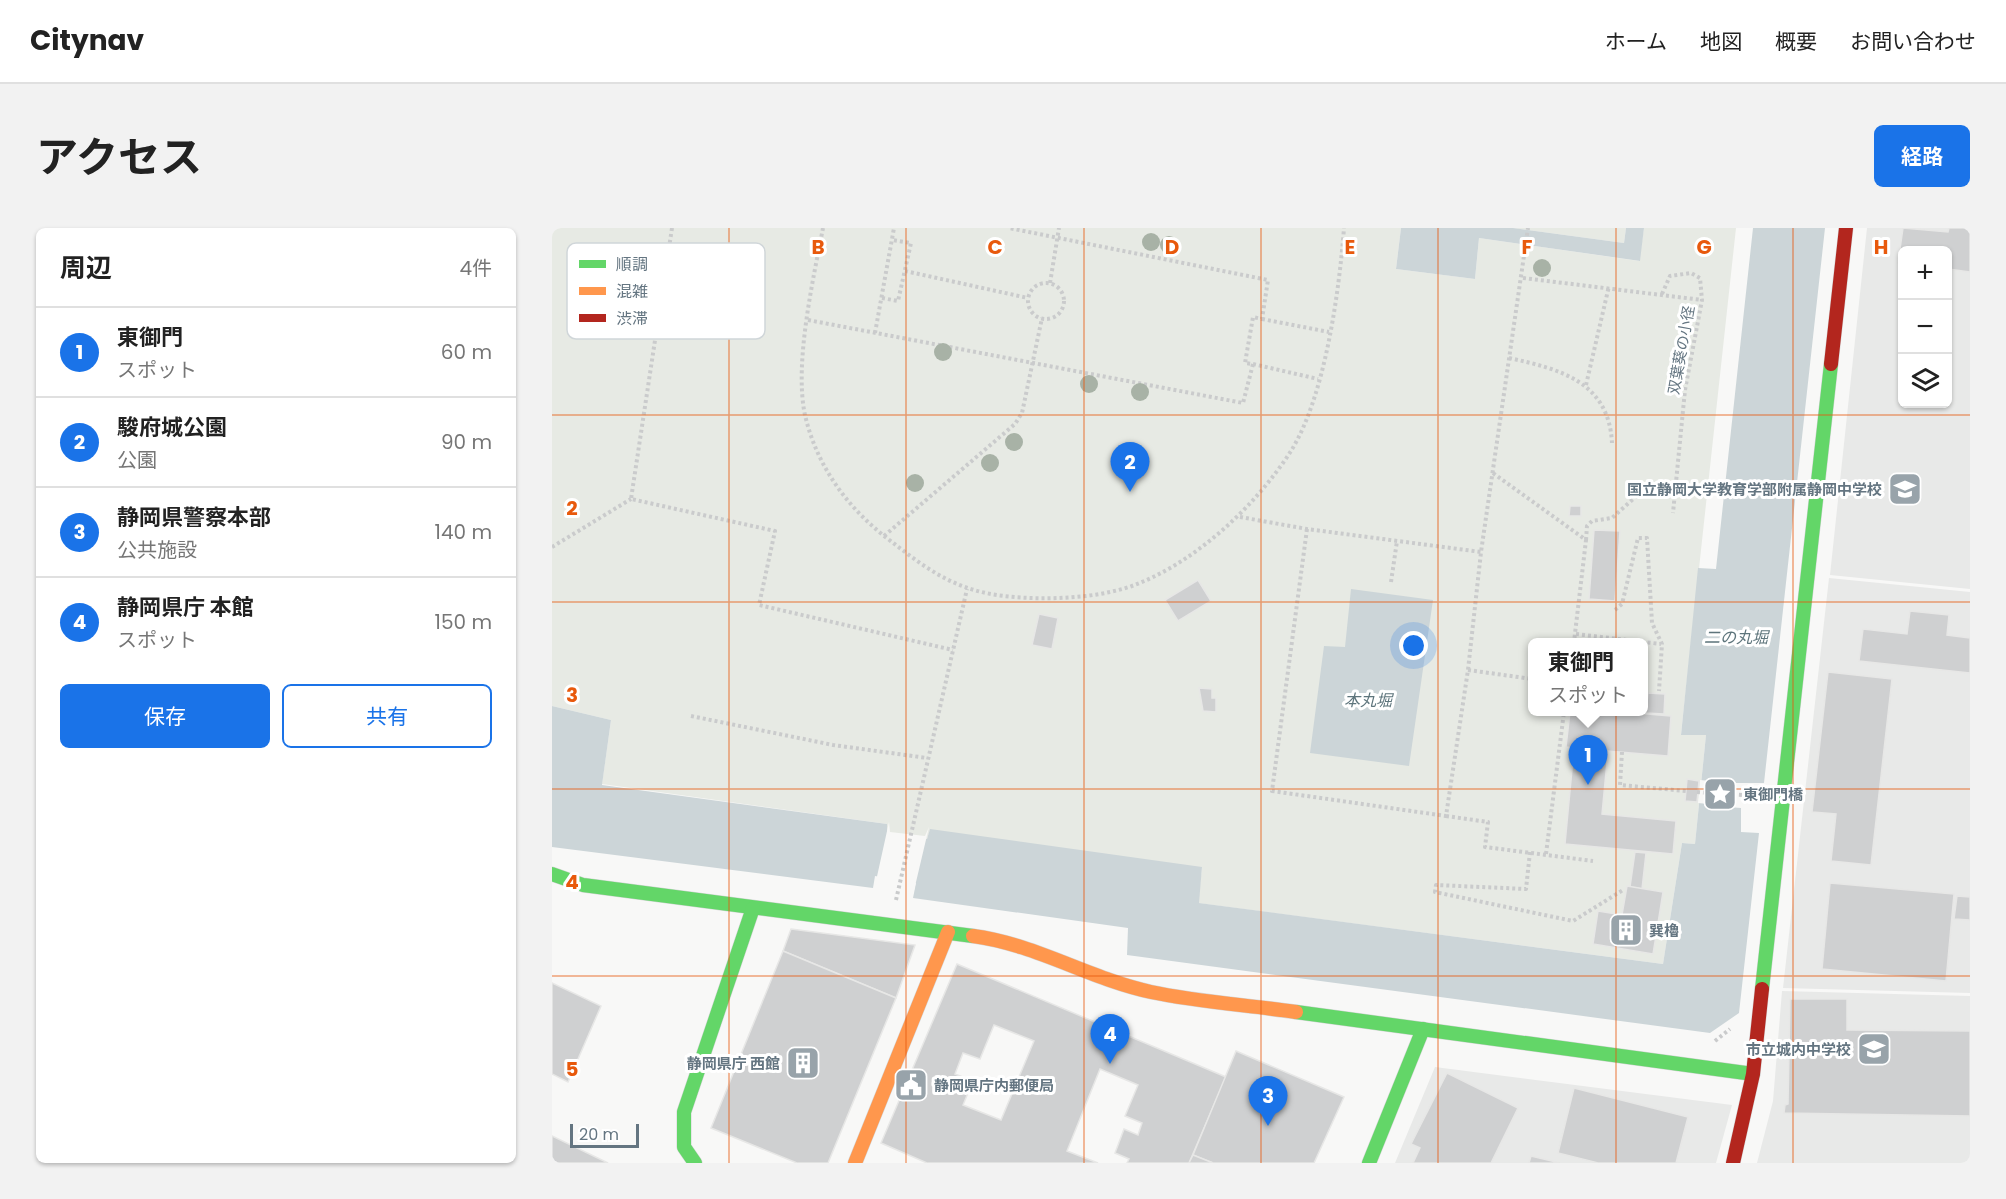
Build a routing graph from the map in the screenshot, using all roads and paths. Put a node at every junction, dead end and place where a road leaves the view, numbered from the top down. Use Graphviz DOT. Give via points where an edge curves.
graph roads {
  1 [pos="672,228"];
  2 [pos="823,228"];
  3 [pos="894,228"];
  4 [pos="1009,228"];
  5 [pos="1059,228"];
  6 [pos="1344,228"];
  7 [pos="1528,228"];
  8 [pos="1846,228"];
  9 [pos="1056,238"];
  10 [pos="892,240"];
  11 [pos="670,243"];
  12 [pos="905,271"];
  13 [pos="1523,278"];
  14 [pos="1050,283"];
  15 [pos="1610,286"];
  16 [pos="1662,294"];
  17 [pos="882,298"];
  18 [pos="1028,298"];
  19 [pos="1702,300"];
  20 [pos="1042,318"];
  21 [pos="1262,319"];
  22 [pos="808,320"];
  23 [pos="1329,332"];
  24 [pos="875,333"];
  25 [pos="655,339"];
  26 [pos="1509,358"];
  27 [pos="1033,362"];
  28 [pos="1253,364"];
  29 [pos="1318,379"];
  30 [pos="1586,385"];
  31 [pos="1612,443"];
  32 [pos="1493,473"];
  33 [pos="1674,493"];
  34 [pos="631,499"];
  35 [pos="1673,513"];
  36 [pos="1239,516"];
  37 [pos="1306,529"];
  38 [pos="884,536"];
  39 [pos="1586,540"];
  40 [pos="1397,541"];
  41 [pos="552,547"];
  42 [pos="1481,552"];
  43 [pos="1391,582"];
  44 [pos="968,588"];
  45 [pos="1616,610"];
  46 [pos="1576,634"];
  47 [pos="1575,638"];
  48 [pos="1610,638"];
  49 [pos="1648,642"];
  50 [pos="1662,644"];
  51 [pos="953,650"];
  52 [pos="1468,670"];
  53 [pos="1528,678"];
  54 [pos="1659,691"];
  55 [pos="691,716"];
  56 [pos="1563,716"];
  57 [pos="1622,752"];
  58 [pos="927,758"];
  59 [pos="1686,791"];
  60 [pos="1698,792"];
  61 [pos="1760,796"];
  62 [pos="1446,816"];
  63 [pos="1530,852"];
  64 [pos="1546,854"];
  65 [pos="1593,861"];
  66 [pos="552,874"];
  67 [pos="1623,890"];
  68 [pos="753,908"];
  69 [pos="894,909"];
  70 [pos="948,932"];
  71 [pos="1737,1024"];
  72 [pos="1423,1029"];
  73 [pos="1712,1044"];
  74 [pos="1753,1074"];
  75 [pos="695,1163"];
  76 [pos="855,1163"];
  77 [pos="1369,1163"];
  78 [pos="1733,1163"];
  1 -- 11 [label="path"];
  2 -- 22 [label="path"];
  3 -- 10 [label="path"];
  4 -- 9 [label="path"];
  5 -- 9 [label="path"];
  6 -- 23 [label="path"];
  7 -- 13 [label="path"];
  8 -- 74 [label="street"];
  9 -- 14 [label="path"];
  9 -- 21 [label="path" via="1268,280"];
  10 -- 12 [label="path" via="911,243"];
  10 -- 17 [label="path"];
  12 -- 17 [label="path" via="898,302"];
  12 -- 18 [label="path"];
  13 -- 15 [label="path, 双葉葵の小径"];
  13 -- 26 [label="path"];
  14 -- 18 [label="path" via="1038,284"];
  14 -- 20 [label="path" via="1060,290 1064,302 1058,313"];
  15 -- 16 [label="path, 双葉葵の小径"];
  15 -- 30 [label="path"];
  16 -- 19 [label="path, 双葉葵の小径"];
  16 -- 19 [label="path" via="1670,276 1691,273 1700,278"];
  17 -- 24 [label="path"];
  18 -- 20 [label="path" via="1033,313"];
  19 -- 33 [label="path, 双葉葵の小径" via="1685,390"];
  20 -- 27 [label="path"];
  21 -- 23 [label="path"];
  21 -- 28 [label="path" via="1253,317 1245,363"];
  22 -- 24 [label="path"];
  22 -- 38 [label="path" via="803,378 805,415 819,456 841,495"];
  23 -- 29 [label="path"];
  24 -- 27 [label="path"];
  25 -- 34 [label="path"];
  26 -- 30 [label="path" via="1560,370"];
  26 -- 32 [label="path"];
  27 -- 28 [label="path" via="1243,403"];
  27 -- 38 [label="path" via="1022,413 1015,424"];
  28 -- 29 [label="path"];
  29 -- 36 [label="path" via="1306,424 1272,477"];
  30 -- 31 [label="path" via="1611,422"];
  32 -- 39 [label="path"];
  32 -- 42 [label="path"];
  33 -- 35 [label="path, 双葉葵の小径"];
  33 -- 39 [label="path" via="1641,493 1612,518 1592,521 1587,526"];
  34 -- 41 [label="path"];
  34 -- 51 [label="path" via="775,531 759,604"];
  36 -- 37 [label="path"];
  36 -- 44 [label="path" via="1196,550 1130,586 1090,596 1049,598 1005,596"];
  37 -- 40 [label="path"];
  37 -- 62 [label="path" via="1272,791"];
  38 -- 44 [label="path" via="913,558"];
  39 -- 46 [label="path"];
  40 -- 42 [label="path"];
  40 -- 43 [label="path"];
  42 -- 52 [label="path"];
  44 -- 51 [label="path"];
  45 -- 50 [label="path" via="1622,604 1638,538 1647,538 1652,623"];
  46 -- 47 [label="path"];
  46 -- 48 [label="path"];
  49 -- 50 [label="path"];
  50 -- 54 [label="path"];
  51 -- 58 [label="path"];
  52 -- 53 [label="path"];
  52 -- 62 [label="path"];
  55 -- 58 [label="path" via="833,745"];
  56 -- 64 [label="path"];
  57 -- 59 [label="path" via="1620,785"];
  58 -- 69 [label="path"];
  60 -- 61 [label="path"];
  62 -- 63 [label="path" via="1488,822 1485,847"];
  63 -- 64 [label="path"];
  63 -- 67 [label="path" via="1526,889 1436,885 1435,892 1573,921"];
  64 -- 65 [label="path"];
  66 -- 68 [label="street" via="583,885"];
  68 -- 70 [label="street"];
  68 -- 75 [label="street" via="684,1112 684,1147"];
  70 -- 72 [label="street" via="1004,940 1151,992"];
  70 -- 76 [label="street"];
  71 -- 73 [label="path"];
  72 -- 74 [label="street"];
  72 -- 77 [label="street"];
  74 -- 78 [label="street"];
}
